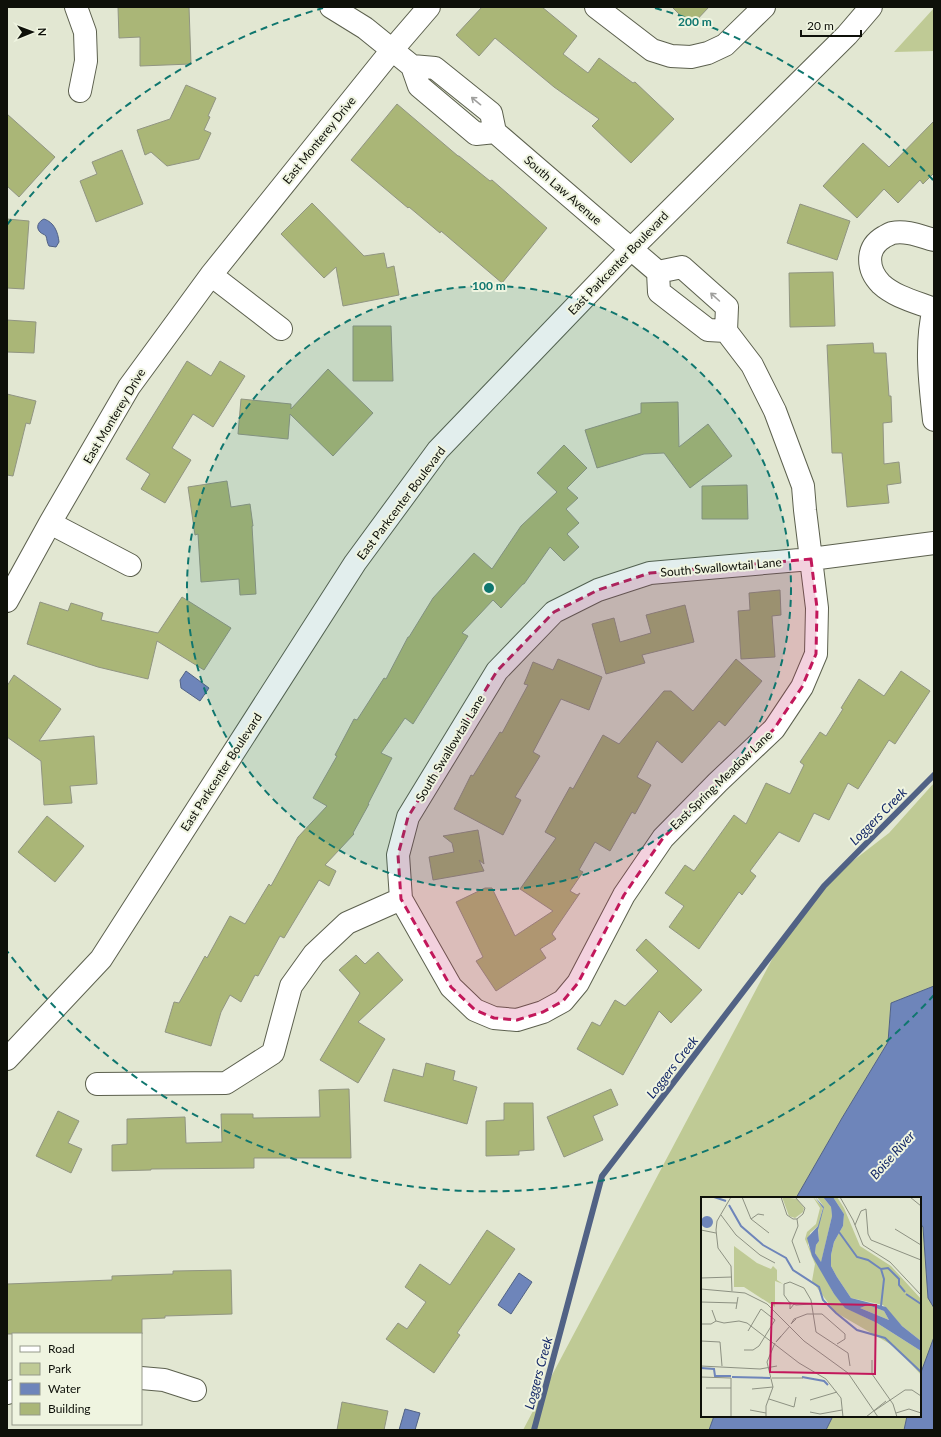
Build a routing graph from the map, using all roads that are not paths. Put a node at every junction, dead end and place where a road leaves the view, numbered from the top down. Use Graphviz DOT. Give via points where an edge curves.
graph roads {
  1 [pos="76,7"];
  2 [pos="332,7"];
  3 [pos="429,7"];
  4 [pos="596,7"];
  5 [pos="764,7"];
  6 [pos="871,7"];
  7 [pos="392,50"];
  8 [pos="80,91"];
  9 [pos="934,240"];
  10 [pos="631,249"];
  11 [pos="658,272"];
  12 [pos="212,275"];
  13 [pos="934,308"];
  14 [pos="282,329"];
  15 [pos="726,331"];
  16 [pos="934,420"];
  17 [pos="50,523"];
  18 [pos="934,543"];
  19 [pos="811,559"];
  20 [pos="130,565"];
  21 [pos="7,601"];
  22 [pos="401,899"];
  23 [pos="7,1060"];
  24 [pos="97,1084"];
  25 [pos="142,1378"];
  26 [pos="195,1390"];
  1 -- 8 [label="street" via="85,32 86,61"];
  2 -- 7 [label="street, South Law Avenue" via="365,28"];
  3 -- 7 [label="street, East Monterey Drive"];
  4 -- 5 [label="street" via="652,50 671,56 691,57 725,45"];
  6 -- 10 [label="street, East Parkcenter Boulevard" via="847,35"];
  7 -- 10 [label="street, South Law Avenue" via="412,66 435,68 491,113 495,132"];
  7 -- 12 [label="street, East Monterey Drive"];
  9 -- 13 [label="street" via="909,232 891,233 876,241 871,252 870,267 880,284 896,295"];
  10 -- 11 [label="street"];
  10 -- 23 [label="street, East Parkcenter Boulevard" via="438,450 355,563 101,959"];
  11 -- 15 [label="street" via="659,292 708,330"];
  15 -- 11 [label="street, one-way" via="727,307 682,267"];
  12 -- 14 [label="street"];
  12 -- 17 [label="street, East Monterey Drive" via="129,387"];
  13 -- 16 [label="street" via="929,370"];
  15 -- 19 [label="street, East Spring Meadow Lane" via="752,365 776,410 803,486"];
  17 -- 20 [label="street"];
  17 -- 21 [label="street, East Monterey Drive"];
  18 -- 19 [label="street, South Swallowtail Lane"];
  19 -- 22 [label="street, South Swallowtail Lane" via="650,573 598,590 554,612 496,671 408,817 398,855"];
  19 -- 22 [label="street, East Spring Meadow Lane" via="818,608 816,654 802,687 774,729 663,838 624,895 578,983 563,1001 543,1012 517,1020 494,1018 475,1010 451,987"];
  22 -- 24 [label="street" via="347,923 314,954 291,986 273,1053 226,1083"];
  25 -- 26 [label="street" via="164,1380"];
}
